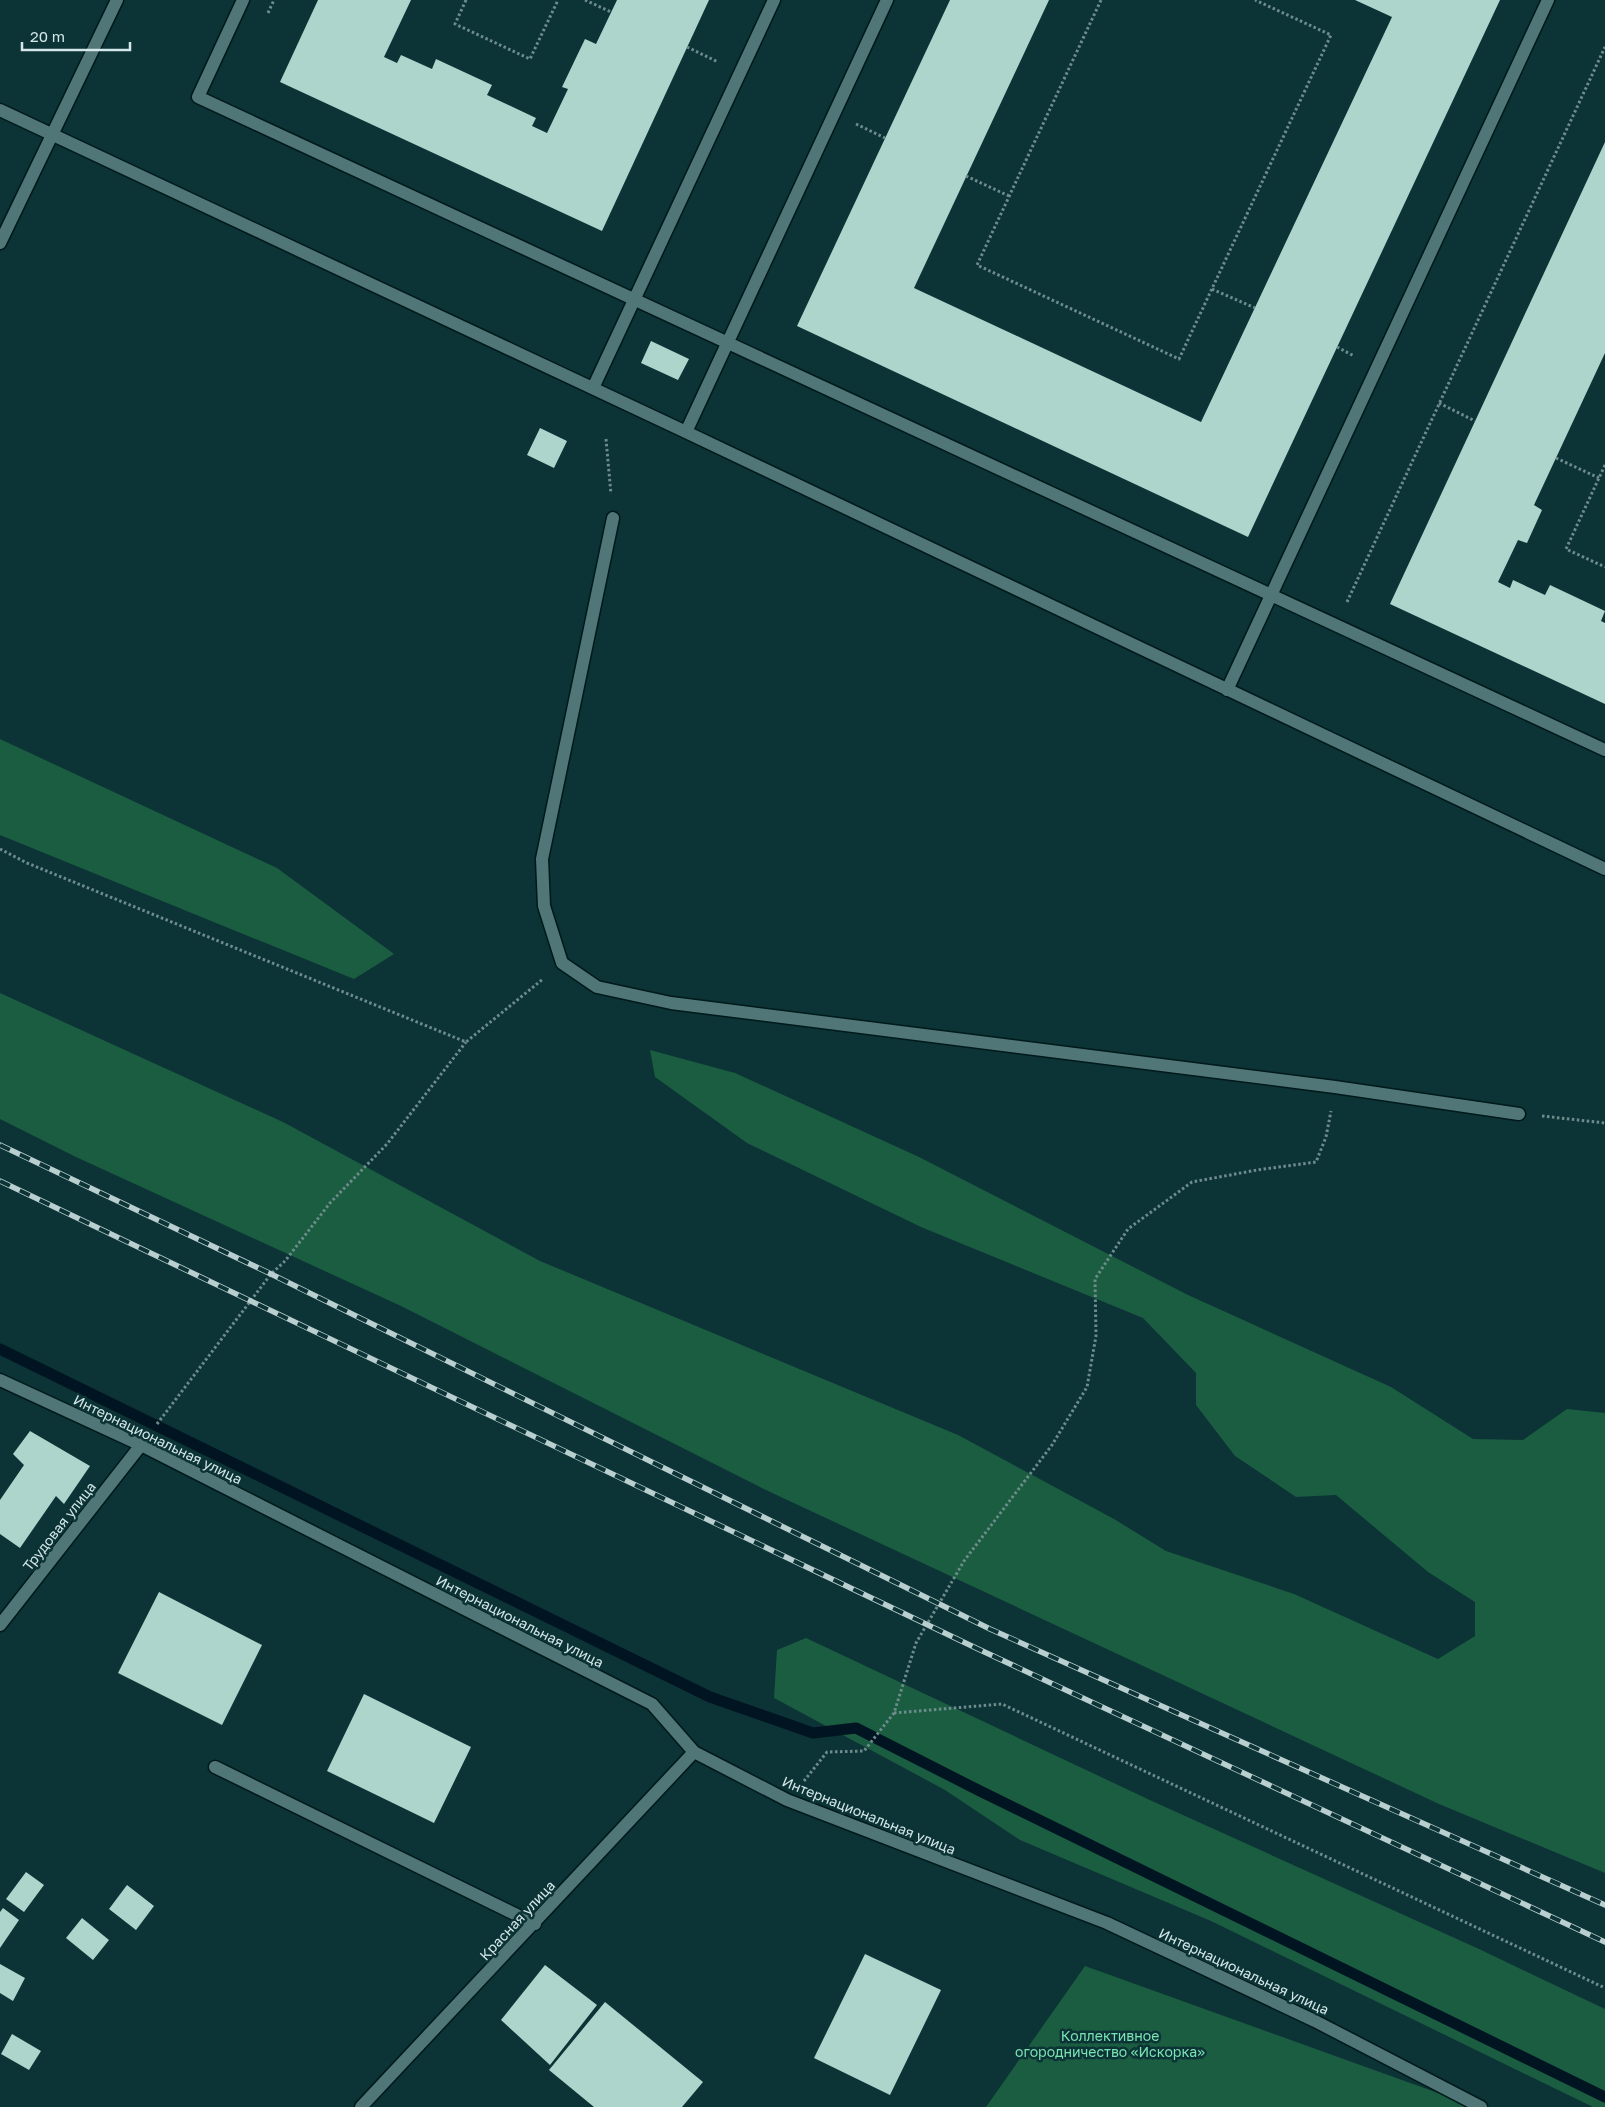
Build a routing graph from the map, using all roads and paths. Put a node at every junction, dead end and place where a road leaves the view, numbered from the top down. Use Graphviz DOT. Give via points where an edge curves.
graph roads {
  1 [pos="117,0"];
  2 [pos="243,0"];
  3 [pos="466,0"];
  4 [pos="558,0"];
  5 [pos="585,0"];
  6 [pos="774,0"];
  7 [pos="886,0"];
  8 [pos="1101,0"];
  9 [pos="1255,0"];
  10 [pos="1548,0"];
  11 [pos="611,12"];
  12 [pos="687,47"];
  13 [pos="1605,48"];
  14 [pos="740,72"];
  15 [pos="0,110"];
  16 [pos="856,124"];
  17 [pos="50,135"];
  18 [pos="885,138"];
  19 [pos="966,176"];
  20 [pos="1009,196"];
  21 [pos="0,243"];
  22 [pos="1212,289"];
  23 [pos="635,299"];
  24 [pos="1255,308"];
  25 [pos="728,342"];
  26 [pos="1337,347"];
  27 [pos="1358,357"];
  28 [pos="594,388"];
  29 [pos="1439,404"];
  30 [pos="1475,421"];
  31 [pos="686,432"];
  32 [pos="606,440"];
  33 [pos="1556,458"];
  34 [pos="1605,465"];
  35 [pos="1599,478"];
  36 [pos="613,518"];
  37 [pos="1605,567"];
  38 [pos="1271,595"];
  39 [pos="1345,605"];
  40 [pos="1227,690"];
  41 [pos="1605,750"];
  42 [pos="0,849"];
  43 [pos="1605,869"];
  44 [pos="562,963"];
  45 [pos="466,1042"];
  46 [pos="1335,1087"];
  47 [pos="1519,1114"];
  48 [pos="1605,1123"];
  49 [pos="0,1380"];
  50 [pos="166,1413"];
  51 [pos="141,1445"];
  52 [pos="0,1624"];
  53 [pos="894,1714"];
  54 [pos="694,1752"];
  55 [pos="215,1768"];
  56 [pos="787,1800"];
  57 [pos="535,1924"];
  58 [pos="1605,1988"];
  59 [pos="361,2107"];
  60 [pos="1481,2107"];
  1 -- 17 [label="street"];
  2 -- 23 [label="street" via="198,97"];
  3 -- 4 [label="path" via="455,24 530,59"];
  5 -- 11 [label="path"];
  6 -- 14 [label="street"];
  7 -- 25 [label="street"];
  8 -- 20 [label="path"];
  9 -- 22 [label="path" via="1331,35"];
  10 -- 38 [label="street"];
  12 -- 14 [label="path"];
  13 -- 29 [label="path"];
  14 -- 23 [label="street"];
  15 -- 17 [label="street"];
  16 -- 18 [label="path"];
  17 -- 21 [label="street"];
  17 -- 28 [label="street"];
  19 -- 20 [label="path"];
  20 -- 22 [label="path" via="977,265 1179,359"];
  22 -- 24 [label="path"];
  23 -- 25 [label="street"];
  23 -- 28 [label="street"];
  25 -- 31 [label="street"];
  25 -- 38 [label="street"];
  26 -- 27 [label="path"];
  28 -- 31 [label="street"];
  29 -- 30 [label="path"];
  29 -- 39 [label="path"];
  31 -- 40 [label="street"];
  32 -- 36 [label="path"];
  33 -- 35 [label="path"];
  34 -- 35 [label="path"];
  35 -- 37 [label="path" via="1566,549"];
  36 -- 44 [label="street" via="542,859 544,906"];
  38 -- 40 [label="street"];
  38 -- 41 [label="street"];
  40 -- 43 [label="street"];
  42 -- 45 [label="path"];
  44 -- 45 [label="path"];
  44 -- 46 [label="street" via="597,986 671,1003"];
  45 -- 50 [label="path" via="387,1144 330,1203 271,1274"];
  46 -- 47 [label="street"];
  46 -- 53 [label="path" via="1326,1137 1316,1162 1192,1182 1128,1229 1095,1279 1096,1336 1087,1387 1052,1446 964,1561 926,1624 916,1643"];
  47 -- 48 [label="path"];
  49 -- 51 [label="street, Интернациональная улица"];
  51 -- 52 [label="street, Трудовая улица"];
  51 -- 54 [label="street, Интернациональная улица" via="652,1704"];
  53 -- 56 [label="path" via="864,1751 827,1752"];
  53 -- 58 [label="path" via="1002,1704"];
  54 -- 56 [label="street, Интернациональная улица"];
  54 -- 57 [label="street, Красная улица"];
  55 -- 57 [label="street"];
  56 -- 60 [label="street, Интернациональная улица" via="1107,1923 1315,2021"];
  57 -- 59 [label="street, Красная улица"];
}
